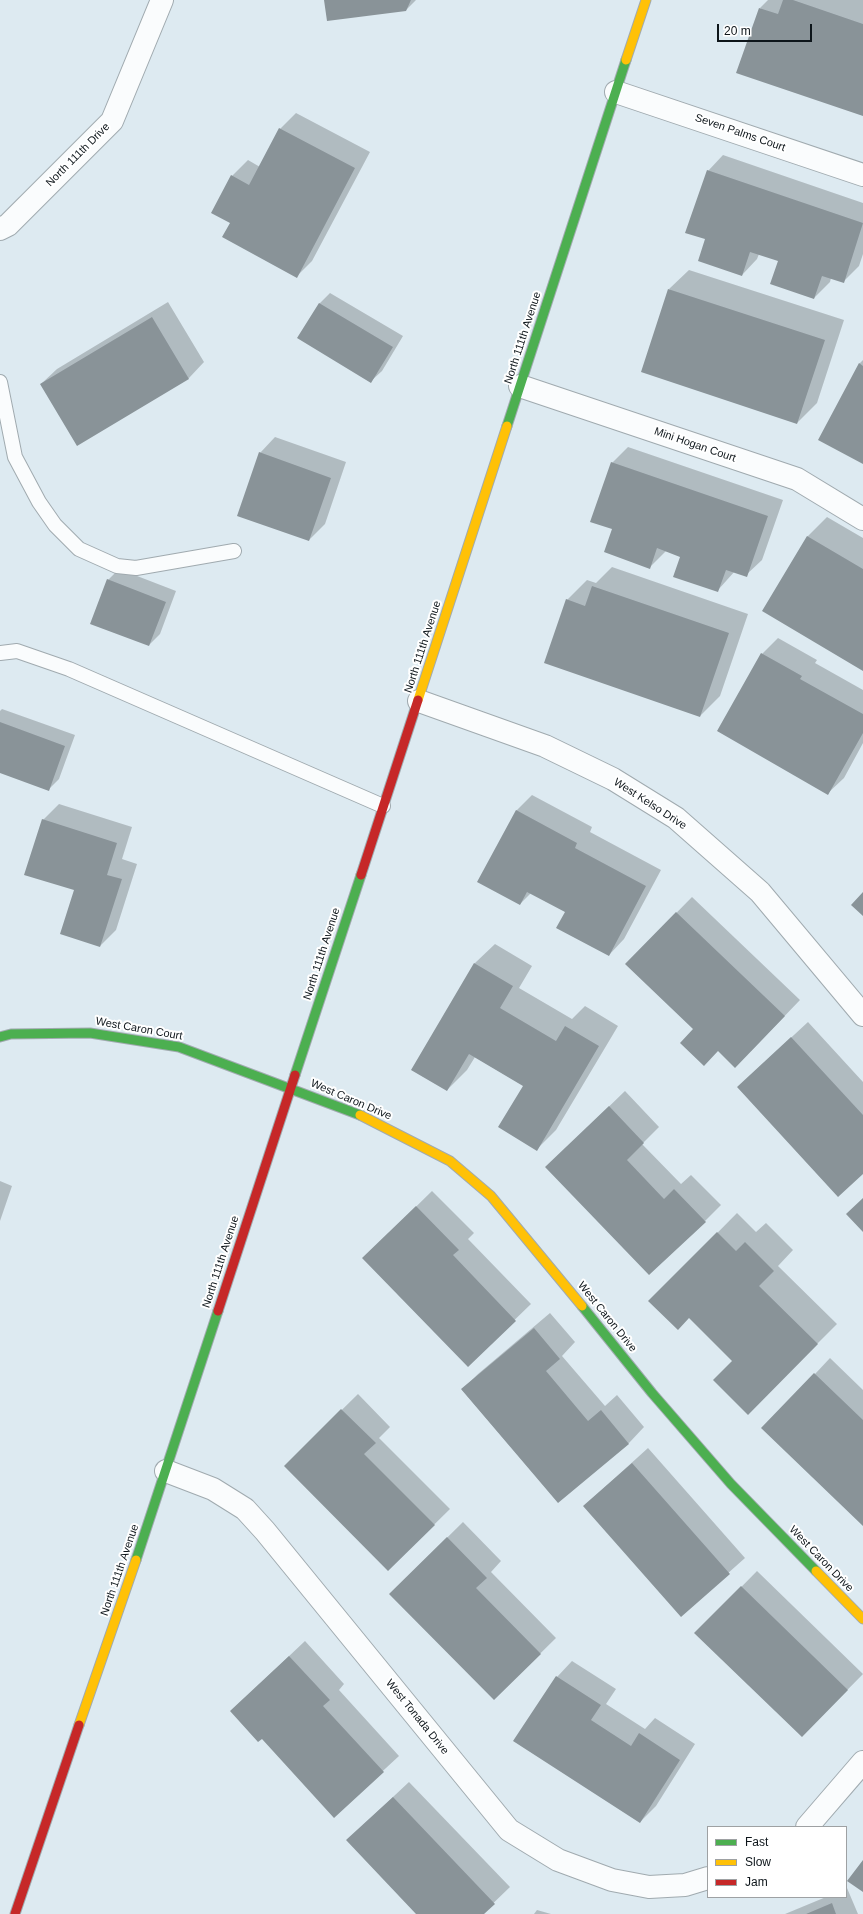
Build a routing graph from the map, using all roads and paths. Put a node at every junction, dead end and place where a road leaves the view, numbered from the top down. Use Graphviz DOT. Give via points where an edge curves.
graph roads {
  1 [pos="162,0"];
  2 [pos="646,0"];
  3 [pos="616,92"];
  4 [pos="863,175"];
  5 [pos="0,229"];
  6 [pos="0,382"];
  7 [pos="520,386"];
  8 [pos="863,519"];
  9 [pos="234,551"];
  10 [pos="0,653"];
  11 [pos="419,701"];
  12 [pos="383,806"];
  13 [pos="863,1015"];
  14 [pos="0,1037"];
  15 [pos="291,1088"];
  16 [pos="166,1472"];
  17 [pos="863,1619"];
  18 [pos="863,1762"];
  19 [pos="809,1826"];
  20 [pos="707,1878"];
  21 [pos="15,1914"];
  1 -- 5 [label="street, North 111th Drive" via="112,121 8,225"];
  2 -- 3 [label="street, North 111th Avenue"];
  3 -- 4 [label="street, Seven Palms Court"];
  3 -- 7 [label="street, North 111th Avenue"];
  6 -- 9 [label="lane" via="15,457 43,508 55,525 79,549 117,566 136,568"];
  7 -- 8 [label="street, Mini Hogan Court" via="797,479"];
  7 -- 11 [label="street, North 111th Avenue"];
  10 -- 12 [label="lane" via="17,651 69,669"];
  11 -- 12 [label="street, North 111th Avenue"];
  11 -- 13 [label="street, West Kelso Drive" via="545,746 614,779 676,818 760,892"];
  12 -- 15 [label="street, North 111th Avenue"];
  14 -- 15 [label="street, West Caron Court" via="11,1034 90,1033 179,1047"];
  15 -- 16 [label="street, North 111th Avenue"];
  15 -- 17 [label="street, West Caron Drive" via="345,1108 450,1161 491,1196 652,1393 731,1484"];
  16 -- 20 [label="street, West Tonada Drive" via="213,1489 245,1509 509,1830 558,1860 612,1880 649,1887 685,1885"];
  16 -- 21 [label="street, North 111th Avenue"];
  18 -- 19 [label="street"];
}
